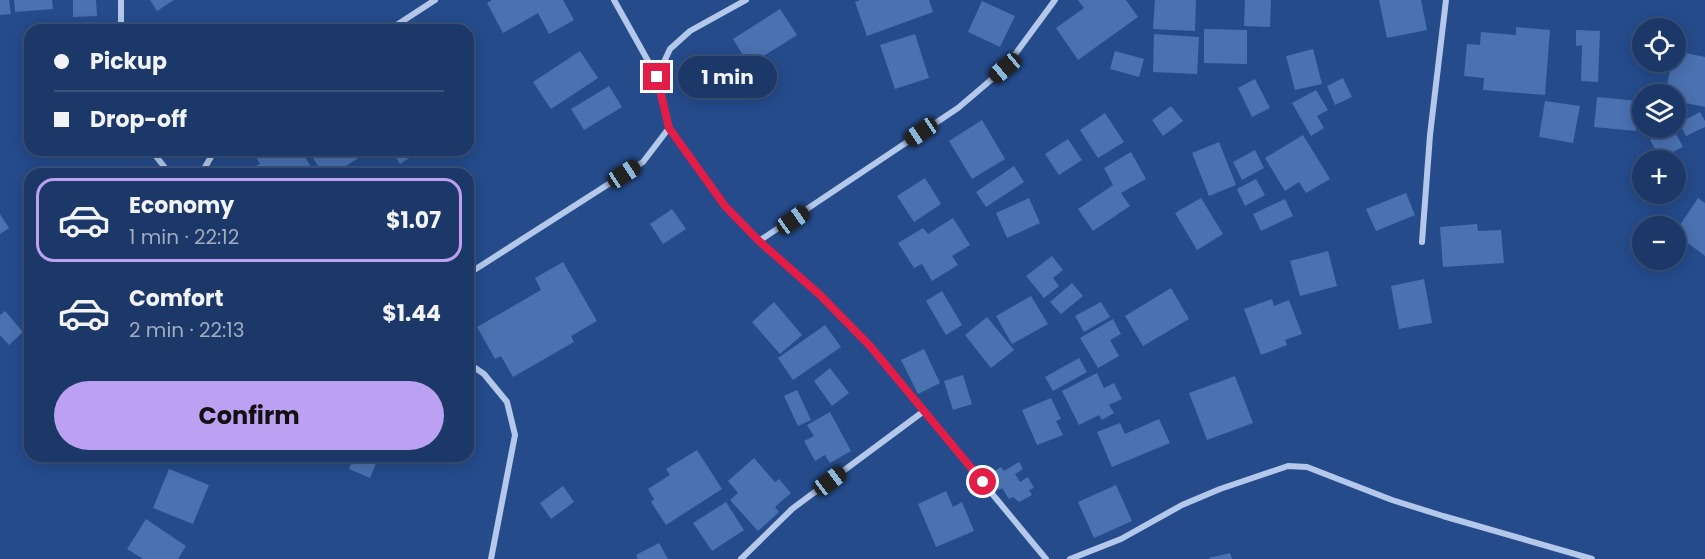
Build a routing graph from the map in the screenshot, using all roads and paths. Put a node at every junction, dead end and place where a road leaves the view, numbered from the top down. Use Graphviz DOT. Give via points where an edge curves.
graph roads {
  1 [pos="121,0"];
  2 [pos="435,0"];
  3 [pos="614,0"];
  4 [pos="746,0"];
  5 [pos="1055,0"];
  6 [pos="1446,0"];
  7 [pos="121,24"];
  8 [pos="398,24"];
  9 [pos="657,77"];
  10 [pos="669,128"];
  11 [pos="156,156"];
  12 [pos="165,168"];
  13 [pos="759,241"];
  14 [pos="1422,242"];
  15 [pos="474,270"];
  16 [pos="474,367"];
  17 [pos="924,411"];
  18 [pos="491,559"];
  19 [pos="741,559"];
  20 [pos="1046,559"];
  21 [pos="1070,559"];
  22 [pos="1592,559"];
  1 -- 7 [label="street"];
  2 -- 8 [label="street"];
  3 -- 9 [label="street"];
  4 -- 9 [label="street" via="683,37 670,49"];
  5 -- 13 [label="street" via="1005,68 958,108"];
  6 -- 14 [label="street"];
  9 -- 10 [label="street"];
  10 -- 13 [label="street" via="725,206"];
  10 -- 15 [label="street" via="642,162"];
  11 -- 12 [label="street"];
  13 -- 17 [label="street" via="870,346"];
  16 -- 18 [label="street" via="507,402 515,435"];
  17 -- 19 [label="street" via="792,509"];
  17 -- 20 [label="street"];
  21 -- 22 [label="street" via="1121,539 1182,505 1288,466 1307,467 1392,500"];
}
